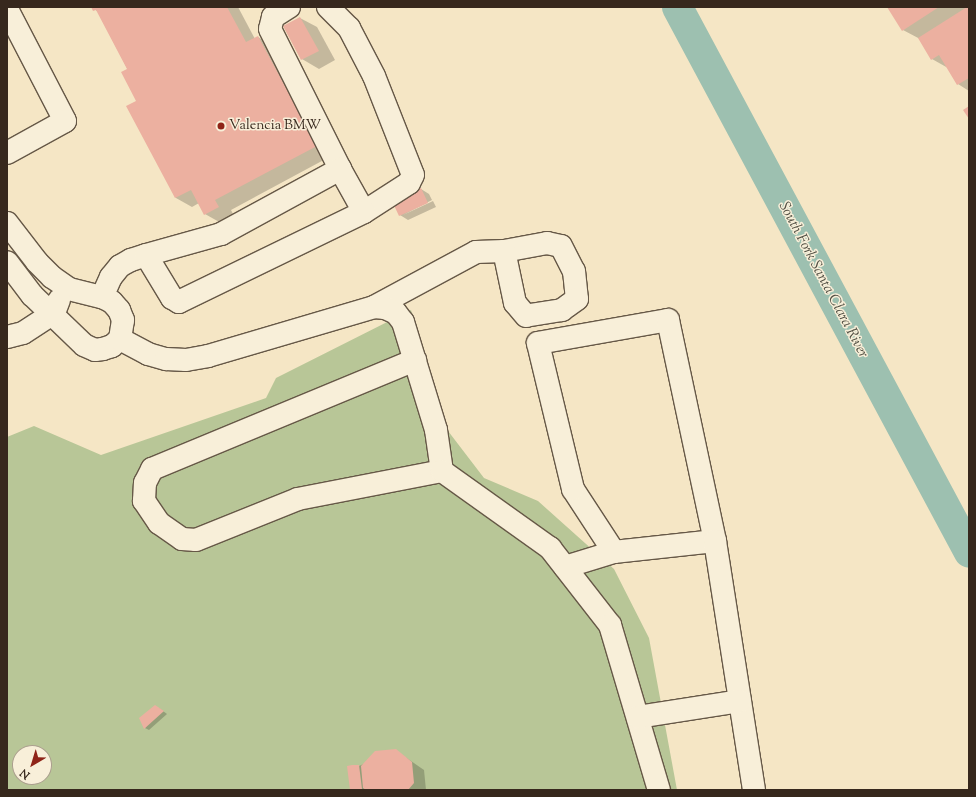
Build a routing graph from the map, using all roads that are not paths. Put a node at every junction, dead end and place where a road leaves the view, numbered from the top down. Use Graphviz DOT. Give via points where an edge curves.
graph roads {
  1 [pos="328,7"];
  2 [pos="7,9"];
  3 [pos="276,10"];
  4 [pos="7,153"];
  5 [pos="340,169"];
  6 [pos="364,212"];
  7 [pos="7,223"];
  8 [pos="504,251"];
  9 [pos="146,255"];
  10 [pos="7,262"];
  11 [pos="69,289"];
  12 [pos="102,297"];
  13 [pos="374,307"];
  14 [pos="54,313"];
  15 [pos="7,337"];
  16 [pos="120,338"];
  17 [pos="414,360"];
  18 [pos="442,471"];
  19 [pos="715,542"];
  20 [pos="614,552"];
  21 [pos="565,567"];
  22 [pos="740,701"];
  23 [pos="638,717"];
  24 [pos="657,788"];
  25 [pos="754,790"];
  1 -- 6 [label="street" via="349,28 374,76 413,175 409,183"];
  2 -- 4 [label="street" via="65,121"];
  3 -- 5 [label="street" via="270,29"];
  5 -- 6 [label="street"];
  5 -- 9 [label="street" via="221,234"];
  6 -- 9 [label="street" via="179,302 172,298"];
  7 -- 11 [label="street" via="37,262"];
  8 -- 13 [label="street" via="476,252"];
  9 -- 12 [label="street" via="120,266 111,277"];
  10 -- 14 [label="street" via="32,295"];
  11 -- 12 [label="street"];
  11 -- 14 [label="street" via="61,297"];
  12 -- 16 [label="street" via="119,310 123,329"];
  13 -- 16 [label="street" via="208,356 186,360 166,359 148,354"];
  13 -- 17 [label="street" via="385,308 399,318"];
  14 -- 15 [label="street" via="24,334"];
  14 -- 16 [label="street" via="84,345 95,350 112,346"];
  17 -- 18 [label="street" via="436,430"];
  17 -- 18 [label="street" via="152,469 145,483 144,501 159,523 182,538 196,540 298,499"];
  18 -- 21 [label="street" via="550,548"];
  19 -- 20 [label="street"];
  19 -- 20 [label="street" via="668,320 538,343 573,489"];
  19 -- 22 [label="street"];
  20 -- 21 [label="street"];
  21 -- 23 [label="street" via="610,625"];
  22 -- 23 [label="street"];
  22 -- 25 [label="street"];
  23 -- 24 [label="street"];
}
